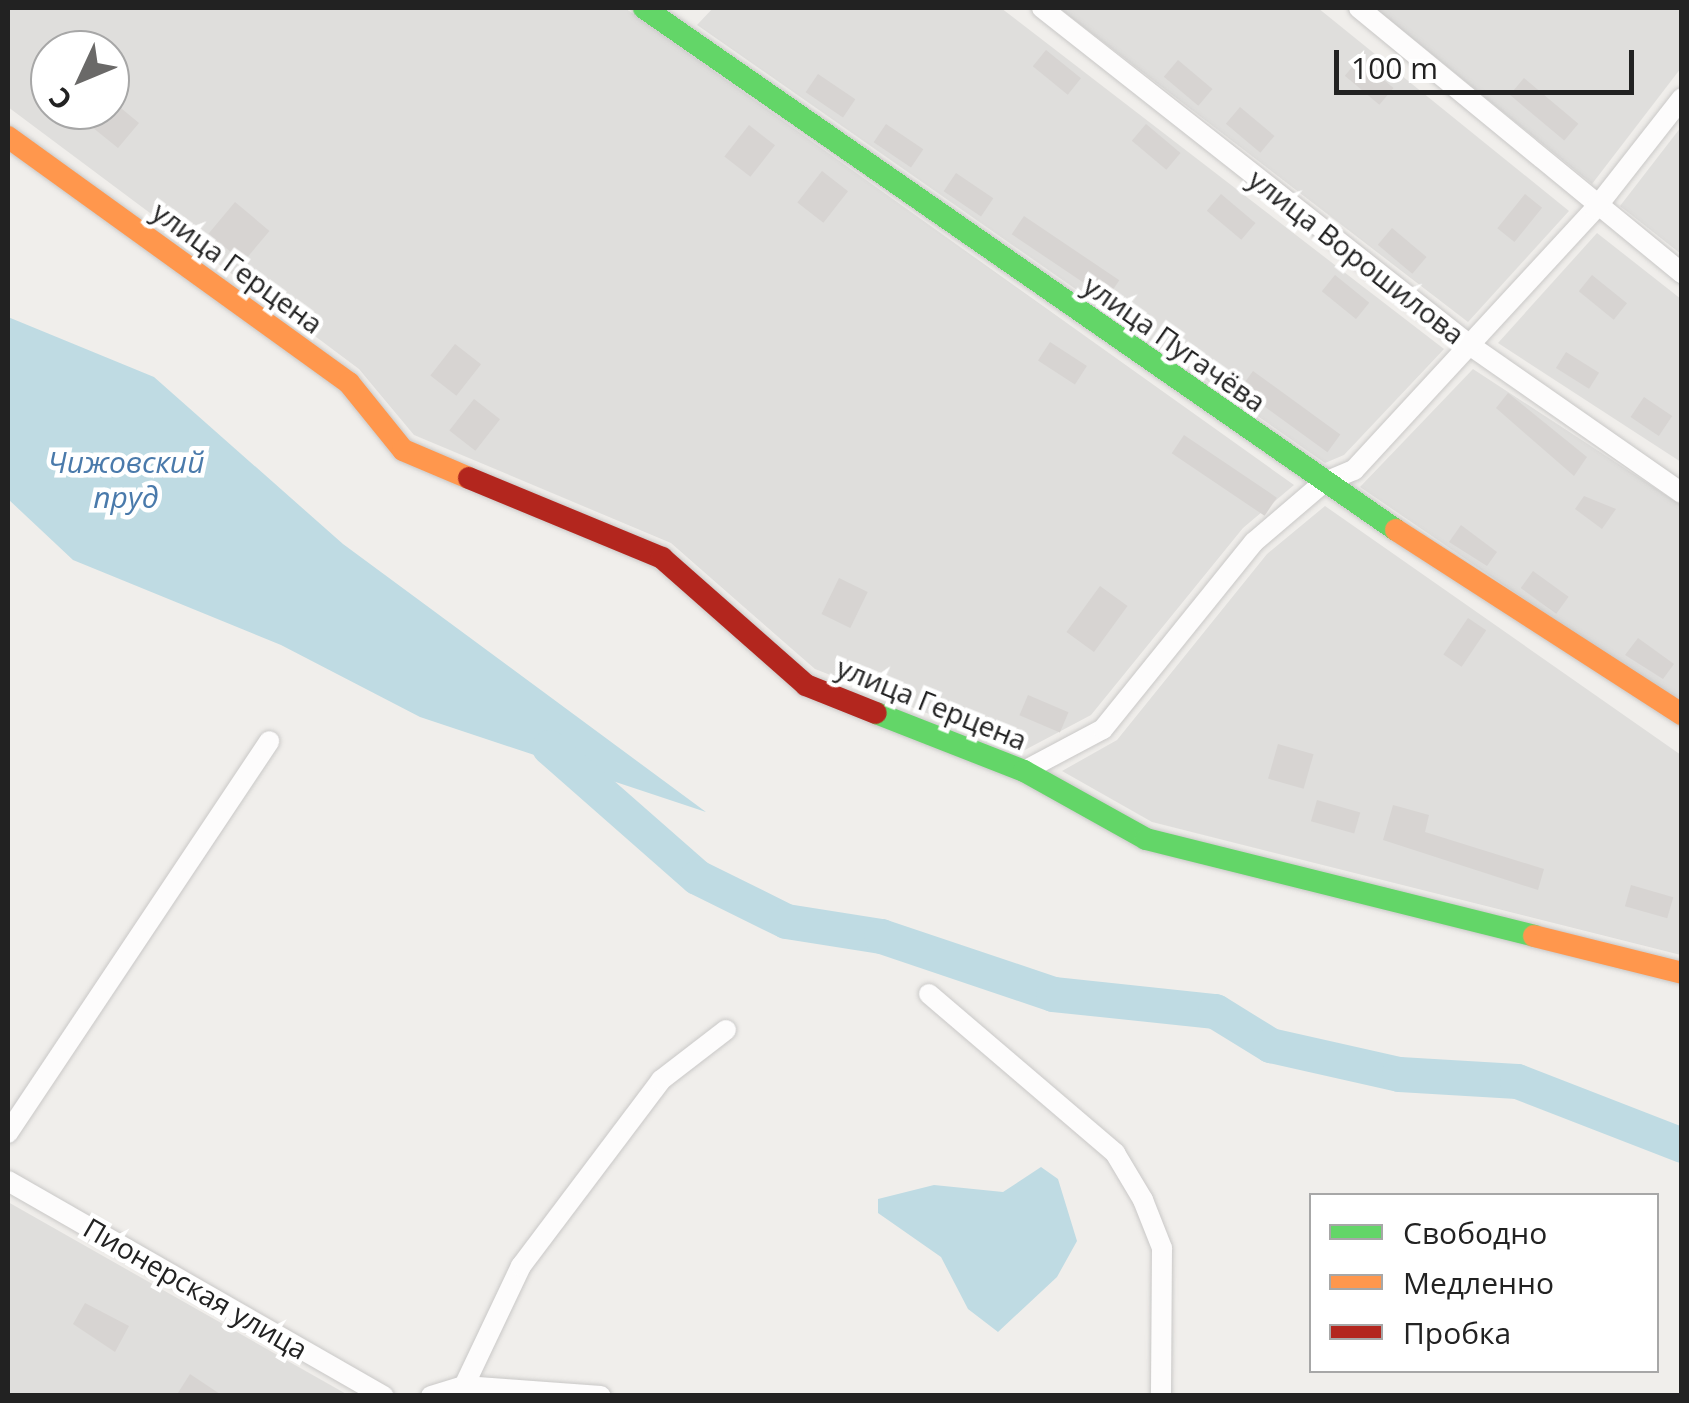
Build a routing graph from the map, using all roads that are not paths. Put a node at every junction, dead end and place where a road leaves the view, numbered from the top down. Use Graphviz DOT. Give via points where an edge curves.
graph roads {
  1 [pos="1042,8"];
  2 [pos="1359,8"];
  3 [pos="653,10"];
  4 [pos="1682,98"];
  5 [pos="8,137"];
  6 [pos="1595,209"];
  7 [pos="1682,273"];
  8 [pos="1470,346"];
  9 [pos="1323,484"];
  10 [pos="1682,493"];
  11 [pos="1682,714"];
  12 [pos="269,741"];
  13 [pos="1024,771"];
  14 [pos="1682,974"];
  15 [pos="929,994"];
  16 [pos="726,1030"];
  17 [pos="8,1132"];
  18 [pos="8,1181"];
  19 [pos="464,1386"];
  20 [pos="384,1396"];
  21 [pos="431,1396"];
  22 [pos="601,1396"];
  23 [pos="1161,1396"];
  1 -- 8 [label="street, улица Ворошилова"];
  2 -- 6 [label="street"];
  3 -- 9 [label="street, улица Пугачёва"];
  4 -- 6 [label="street"];
  5 -- 13 [label="street, улица Герцена" via="348,383 403,450 662,558 806,684"];
  6 -- 7 [label="street"];
  6 -- 8 [label="street"];
  8 -- 9 [label="street" via="1354,470"];
  8 -- 10 [label="street, улица Ворошилова"];
  9 -- 11 [label="street, улица Пугачёва"];
  9 -- 13 [label="street" via="1254,542 1103,729"];
  12 -- 17 [label="street"];
  13 -- 14 [label="street, улица Герцена" via="1146,838"];
  15 -- 23 [label="street" via="1114,1153 1142,1200 1162,1248"];
  16 -- 19 [label="street" via="661,1080 521,1266"];
  18 -- 20 [label="street, Пионерская улица"];
  19 -- 21 [label="street"];
  19 -- 22 [label="street"];
}
